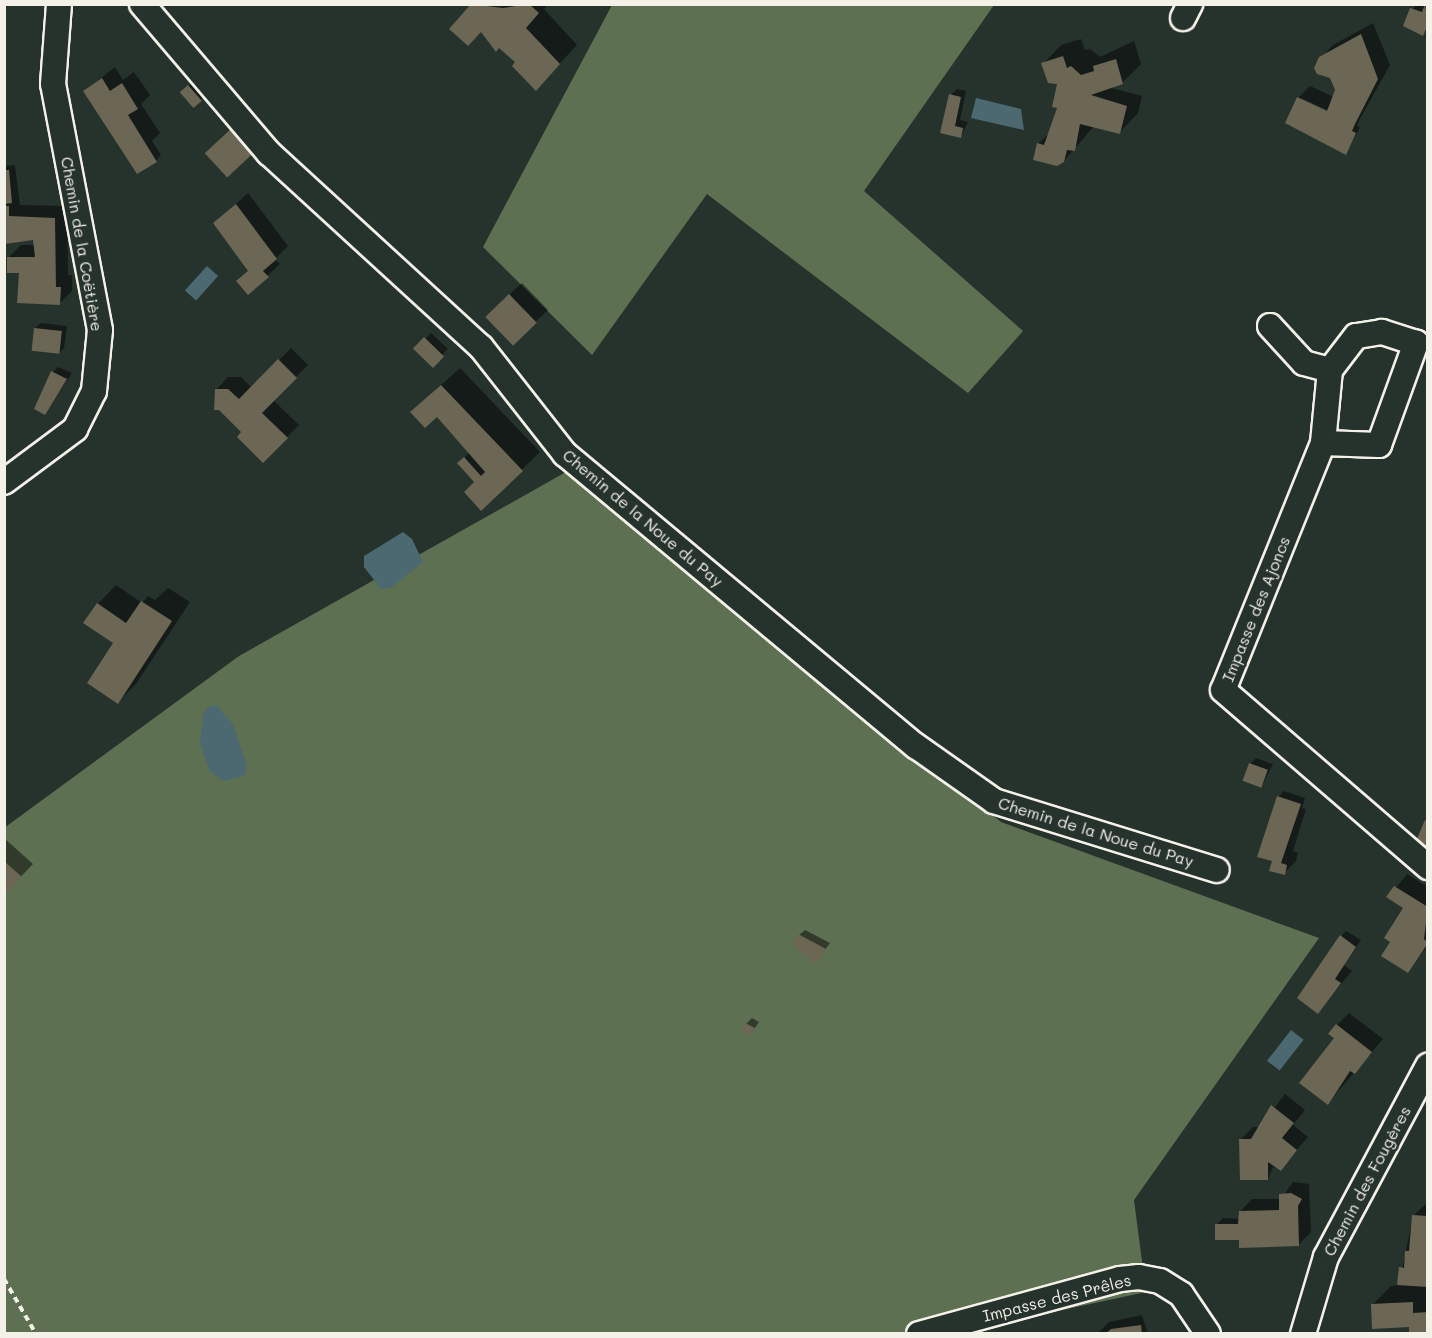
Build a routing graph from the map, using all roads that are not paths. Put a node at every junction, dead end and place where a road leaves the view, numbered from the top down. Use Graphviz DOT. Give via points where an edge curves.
graph roads {
  1 [pos="59,4"];
  2 [pos="142,4"];
  3 [pos="1270,326"];
  4 [pos="1329,370"];
  5 [pos="1323,443"];
  6 [pos="4,482"];
  7 [pos="1428,867"];
  8 [pos="1217,870"];
  9 [pos="1428,1066"];
  10 [pos="919,1334"];
  11 [pos="1208,1334"];
  12 [pos="1303,1334"];
  1 -- 6 [label="street, Chemin de la Coëtière" via="54,84 100,330 94,391 75,429"];
  2 -- 8 [label="street, Chemin de la Noue du Pay" via="269,153 481,347 565,454 916,746 994,801"];
  3 -- 4 [label="street" via="1304,363"];
  4 -- 5 [label="street, Impasse des Ajoncs"];
  4 -- 5 [label="street" via="1356,336 1382,332 1416,343 1379,445"];
  5 -- 7 [label="street, Impasse des Ajoncs" via="1223,690"];
  9 -- 12 [label="street, Chemin des Fougères" via="1326,1257"];
  10 -- 11 [label="street, Impasse des Prêles" via="1139,1277 1160,1281 1180,1294"];
}
